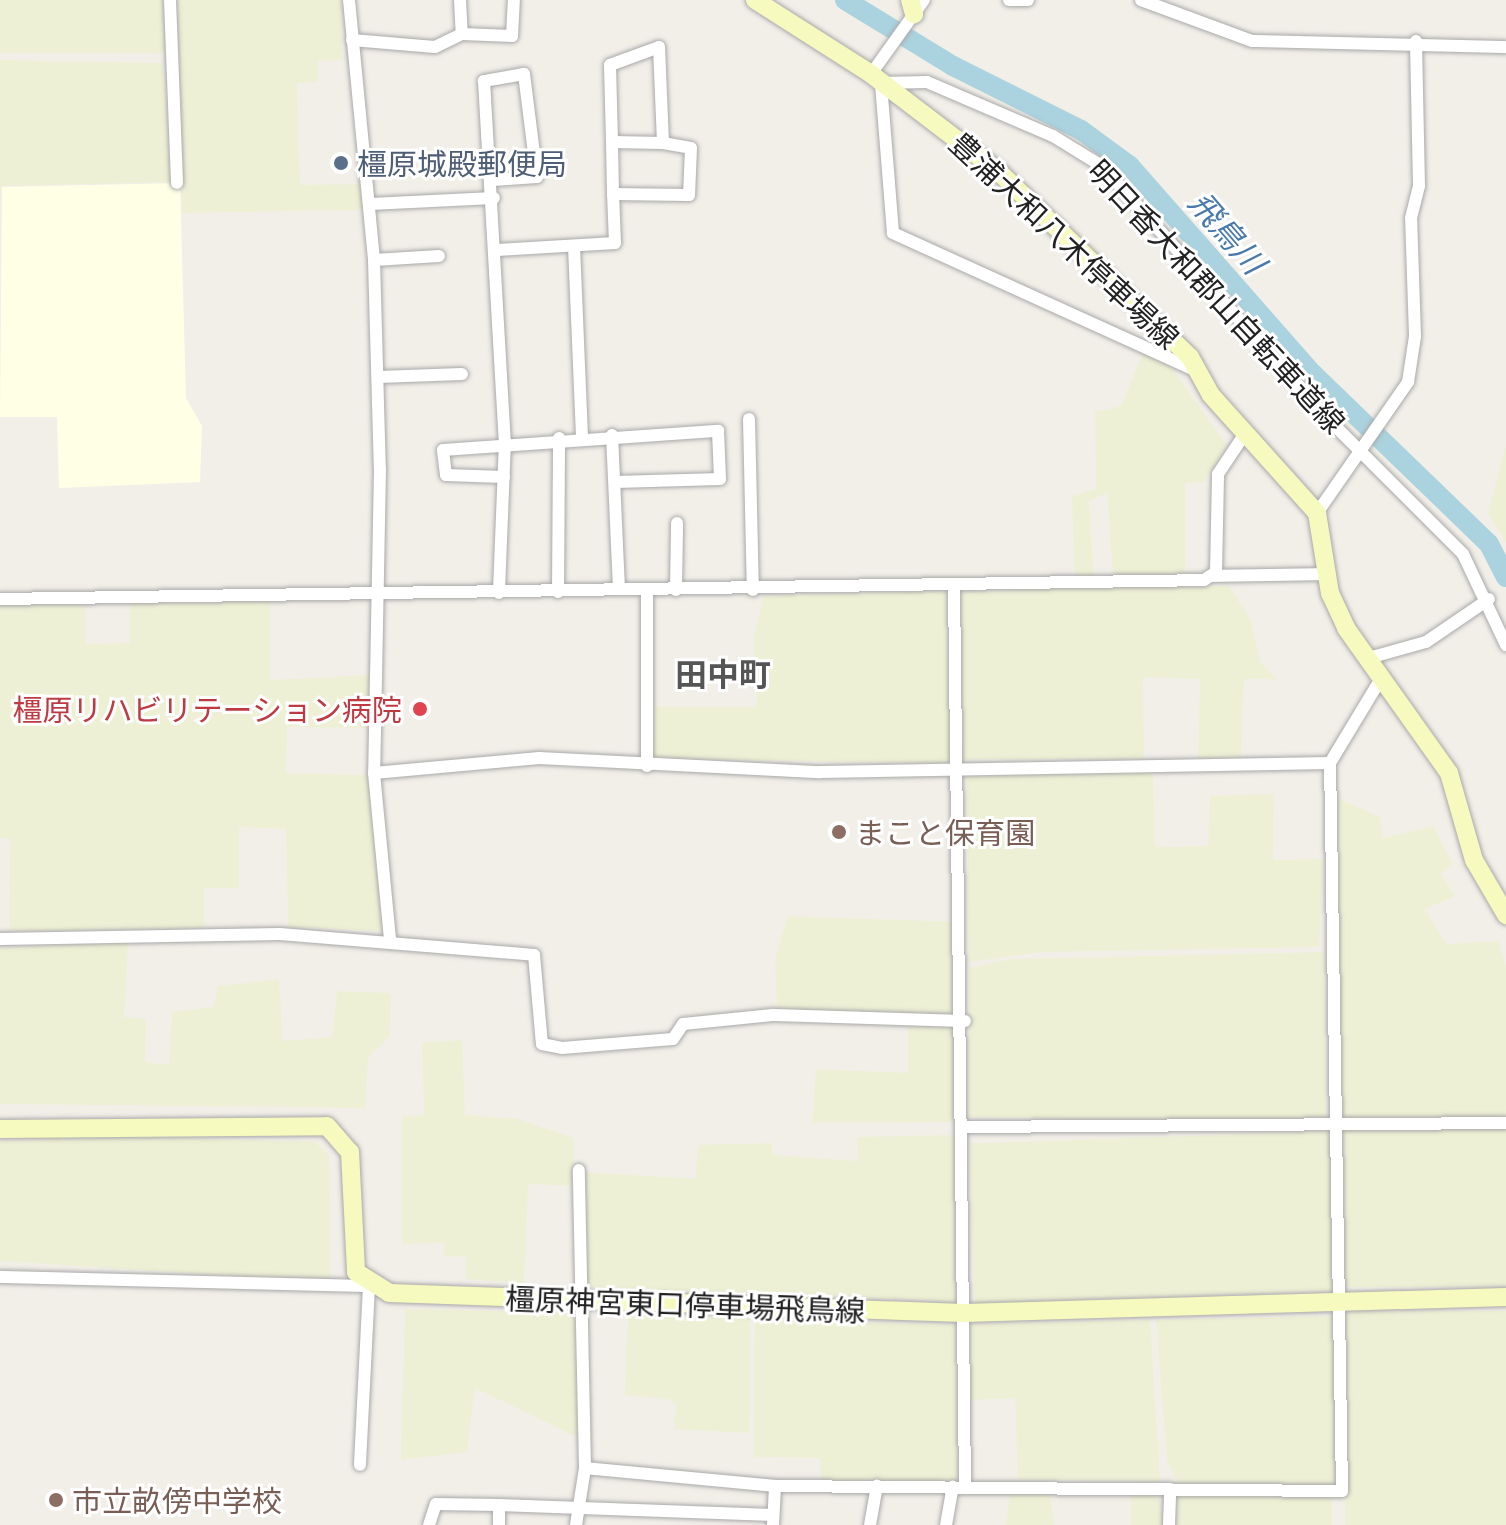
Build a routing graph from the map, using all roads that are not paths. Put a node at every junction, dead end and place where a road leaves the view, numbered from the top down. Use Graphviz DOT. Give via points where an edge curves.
graph roads {
  1 [pos="170,0"];
  2 [pos="349,0"];
  3 [pos="460,0"];
  4 [pos="514,0"];
  5 [pos="755,0"];
  6 [pos="1009,0"];
  7 [pos="1028,0"];
  8 [pos="1141,0"];
  9 [pos="914,9"];
  10 [pos="462,34"];
  11 [pos="352,40"];
  12 [pos="1416,41"];
  13 [pos="1506,47"];
  14 [pos="877,75"];
  15 [pos="612,142"];
  16 [pos="663,143"];
  17 [pos="493,180"];
  18 [pos="177,183"];
  19 [pos="613,194"];
  20 [pos="494,198"];
  21 [pos="370,204"];
  22 [pos="574,246"];
  23 [pos="497,250"];
  24 [pos="439,256"];
  25 [pos="374,260"];
  26 [pos="1197,371"];
  27 [pos="462,374"];
  28 [pos="378,377"];
  29 [pos="749,419"];
  30 [pos="612,435"];
  31 [pos="1244,435"];
  32 [pos="582,436"];
  33 [pos="559,438"];
  34 [pos="505,441"];
  35 [pos="1362,446"];
  36 [pos="504,477"];
  37 [pos="615,482"];
  38 [pos="1317,513"];
  39 [pos="677,523"];
  40 [pos="1326,574"];
  41 [pos="1212,576"];
  42 [pos="954,585"];
  43 [pos="619,587"];
  44 [pos="647,590"];
  45 [pos="676,590"];
  46 [pos="753,590"];
  47 [pos="379,591"];
  48 [pos="558,592"];
  49 [pos="499,593"];
  50 [pos="0,599"];
  51 [pos="1486,600"];
  52 [pos="1506,645"];
  53 [pos="1365,659"];
  54 [pos="1380,680"];
  55 [pos="1330,763"];
  56 [pos="647,766"];
  57 [pos="960,769"];
  58 [pos="374,773"];
  59 [pos="1506,915"];
  60 [pos="0,939"];
  61 [pos="390,940"];
  62 [pos="965,1021"];
  63 [pos="1506,1123"];
  64 [pos="964,1127"];
  65 [pos="1336,1127"];
  66 [pos="0,1129"];
  67 [pos="579,1170"];
  68 [pos="0,1277"];
  69 [pos="369,1286"];
  70 [pos="1506,1297"];
  71 [pos="581,1300"];
  72 [pos="1340,1303"];
  73 [pos="964,1313"];
  74 [pos="360,1465"];
  75 [pos="585,1468"];
  76 [pos="775,1486"];
  77 [pos="877,1486"];
  78 [pos="959,1487"];
  79 [pos="1170,1489"];
  80 [pos="499,1505"];
  81 [pos="579,1508"];
  82 [pos="773,1520"];
  83 [pos="429,1525"];
  84 [pos="499,1525"];
  85 [pos="576,1525"];
  86 [pos="870,1525"];
  87 [pos="946,1525"];
  88 [pos="1169,1525"];
  1 -- 18 [label="street"];
  2 -- 11 [label="street"];
  3 -- 10 [label="street"];
  4 -- 10 [label="street" via="512,36"];
  5 -- 14 [label="main road, 豊浦大和八木停車場線"];
  6 -- 7 [label="street"];
  8 -- 12 [label="street" via="1252,41"];
  9 -- 14 [label="street"];
  10 -- 11 [label="street" via="435,47"];
  11 -- 21 [label="street"];
  12 -- 13 [label="street"];
  12 -- 35 [label="street" via="1415,336 1408,382"];
  14 -- 26 [label="main road, 豊浦大和八木停車場線" via="999,172"];
  14 -- 26 [label="street" via="893,233"];
  14 -- 35 [label="street, 明日香大和郡山自転車道線" via="927,82 1053,136 1102,166"];
  15 -- 16 [label="street"];
  15 -- 16 [label="street" via="610,65 659,47"];
  15 -- 19 [label="street"];
  16 -- 19 [label="street" via="691,148 689,195"];
  17 -- 17 [label="street" via="484,81 524,74 537,177"];
  17 -- 20 [label="street"];
  19 -- 22 [label="street" via="615,243"];
  20 -- 21 [label="street"];
  20 -- 23 [label="street"];
  21 -- 25 [label="street"];
  22 -- 23 [label="street"];
  22 -- 32 [label="street"];
  23 -- 34 [label="street"];
  24 -- 25 [label="street"];
  25 -- 28 [label="street"];
  26 -- 31 [label="main road, 豊浦大和八木停車場線"];
  27 -- 28 [label="street"];
  28 -- 47 [label="street"];
  29 -- 46 [label="street"];
  30 -- 32 [label="street"];
  30 -- 37 [label="street"];
  30 -- 37 [label="street" via="718,431 720,479"];
  31 -- 38 [label="main road, 豊浦大和八木停車場線"];
  31 -- 41 [label="street" via="1218,474"];
  32 -- 33 [label="street"];
  33 -- 34 [label="street"];
  33 -- 48 [label="street"];
  34 -- 36 [label="street"];
  34 -- 36 [label="street" via="443,450 446,475"];
  35 -- 38 [label="street"];
  35 -- 51 [label="street, 明日香大和郡山自転車道線" via="1463,554"];
  36 -- 49 [label="street"];
  37 -- 43 [label="street"];
  38 -- 40 [label="main road"];
  39 -- 45 [label="street"];
  40 -- 41 [label="street"];
  40 -- 53 [label="main road"];
  41 -- 42 [label="street"];
  42 -- 46 [label="street"];
  42 -- 57 [label="street"];
  43 -- 44 [label="street"];
  43 -- 48 [label="street"];
  44 -- 45 [label="street"];
  44 -- 56 [label="street"];
  45 -- 46 [label="street"];
  47 -- 49 [label="street"];
  47 -- 50 [label="street"];
  47 -- 58 [label="street"];
  48 -- 49 [label="street"];
  51 -- 52 [label="street, 明日香大和郡山自転車道線"];
  51 -- 53 [label="street" via="1426,642"];
  53 -- 54 [label="main road"];
  54 -- 55 [label="street"];
  54 -- 59 [label="main road" via="1449,773 1474,860"];
  55 -- 57 [label="street"];
  55 -- 65 [label="street"];
  56 -- 57 [label="street"];
  56 -- 58 [label="street" via="539,758"];
  57 -- 62 [label="street"];
  58 -- 61 [label="street"];
  60 -- 61 [label="street" via="280,934"];
  61 -- 62 [label="street" via="534,955 542,1044 562,1048 673,1039 683,1024 773,1015"];
  62 -- 64 [label="street"];
  63 -- 65 [label="street"];
  64 -- 65 [label="street"];
  64 -- 73 [label="street"];
  65 -- 72 [label="street"];
  66 -- 69 [label="main road" via="327,1126 350,1152 350,1253"];
  67 -- 71 [label="street"];
  68 -- 69 [label="street"];
  69 -- 71 [label="main road, 橿原神宮東口停車場飛鳥線" via="389,1293"];
  69 -- 74 [label="street"];
  70 -- 72 [label="main road, 橿原神宮東口停車場飛鳥線"];
  71 -- 73 [label="main road, 橿原神宮東口停車場飛鳥線"];
  71 -- 75 [label="street"];
  72 -- 73 [label="main road, 橿原神宮東口停車場飛鳥線"];
  72 -- 79 [label="street" via="1342,1491"];
  73 -- 78 [label="street"];
  75 -- 76 [label="street"];
  75 -- 81 [label="street"];
  76 -- 77 [label="street"];
  76 -- 82 [label="street"];
  77 -- 78 [label="street"];
  77 -- 86 [label="street"];
  78 -- 79 [label="street"];
  78 -- 87 [label="street"];
  79 -- 88 [label="street"];
  80 -- 81 [label="street"];
  80 -- 83 [label="street" via="436,1504"];
  80 -- 84 [label="street"];
  81 -- 82 [label="street"];
  81 -- 85 [label="street"];
}
